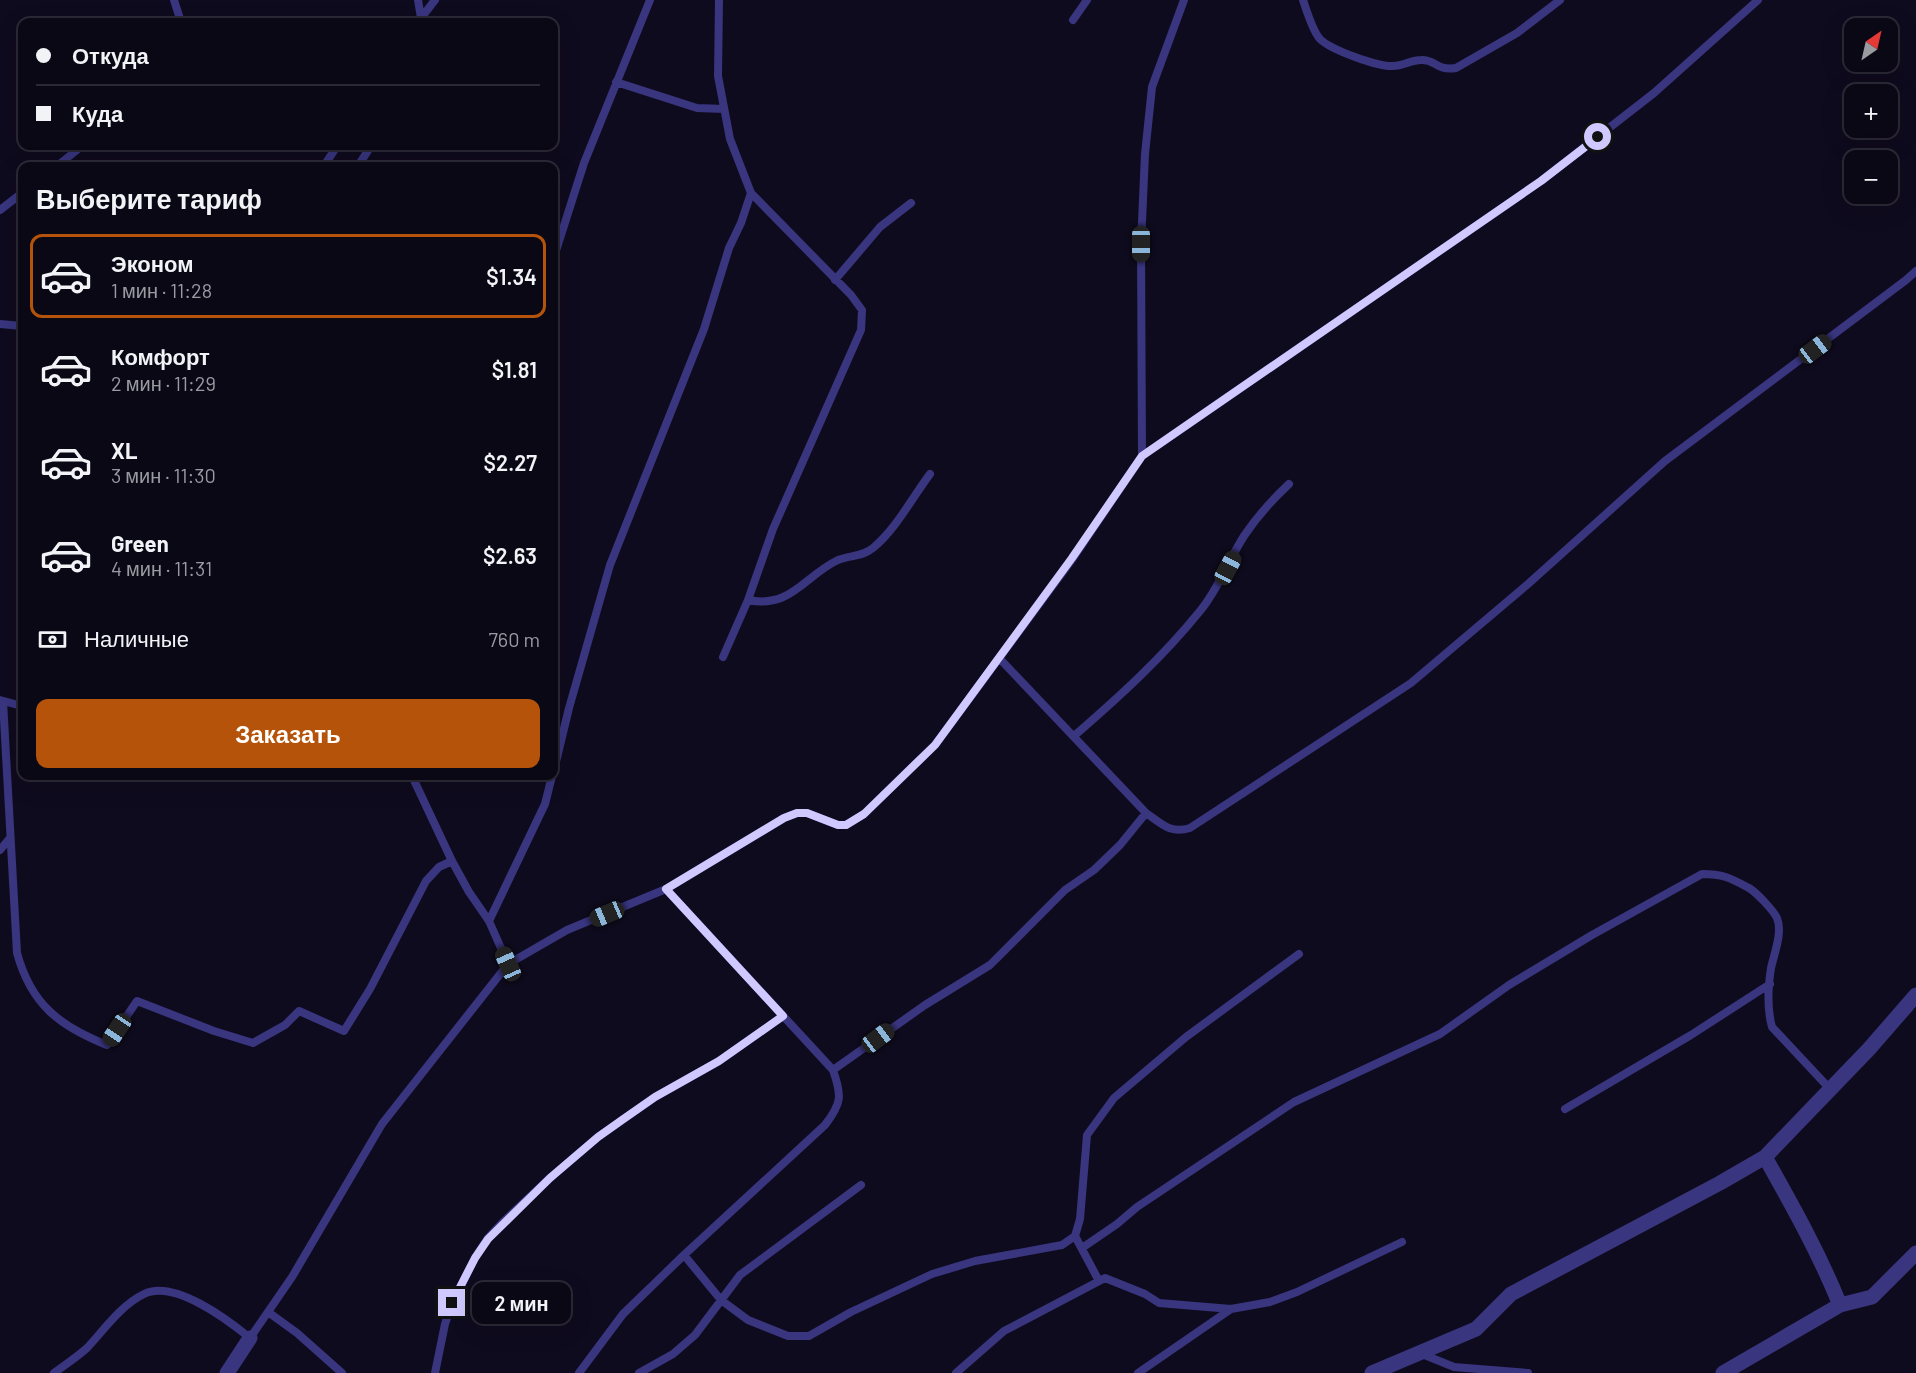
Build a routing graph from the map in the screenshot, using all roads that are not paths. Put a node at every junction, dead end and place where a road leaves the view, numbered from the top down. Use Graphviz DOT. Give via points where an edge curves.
graph roads {
  1 [pos="174,0"];
  2 [pos="418,0"];
  3 [pos="435,0"];
  4 [pos="650,0"];
  5 [pos="719,0"];
  6 [pos="1087,0"];
  7 [pos="1184,0"];
  8 [pos="1304,0"];
  9 [pos="1560,0"];
  10 [pos="1758,0"];
  11 [pos="180,18"];
  12 [pos="420,18"];
  13 [pos="422,18"];
  14 [pos="1073,20"];
  15 [pos="616,82"];
  16 [pos="724,109"];
  17 [pos="77,150"];
  18 [pos="62,162"];
  19 [pos="751,193"];
  20 [pos="18,196"];
  21 [pos="911,203"];
  22 [pos="0,210"];
  23 [pos="558,228"];
  24 [pos="562,230"];
  25 [pos="558,244"];
  26 [pos="1916,271"];
  27 [pos="835,280"];
  28 [pos="0,324"];
  29 [pos="18,326"];
  30 [pos="1142,456"];
  31 [pos="930,474"];
  32 [pos="1288,484"];
  33 [pos="748,600"];
  34 [pos="723,657"];
  35 [pos="1000,659"];
  36 [pos="2,701"];
  37 [pos="18,705"];
  38 [pos="1074,736"];
  39 [pos="558,753"];
  40 [pos="414,780"];
  41 [pos="551,780"];
  42 [pos="1146,813"];
  43 [pos="10,838"];
  44 [pos="0,850"];
  45 [pos="452,861"];
  46 [pos="666,889"];
  47 [pos="489,921"];
  48 [pos="1299,954"];
  49 [pos="508,964"];
  50 [pos="1770,984"];
  51 [pos="1916,995"];
  52 [pos="783,1016"];
  53 [pos="833,1070"];
  54 [pos="1830,1089"];
  55 [pos="1565,1108"];
  56 [pos="1765,1157"];
  57 [pos="861,1185"];
  58 [pos="1075,1236"];
  59 [pos="1402,1242"];
  60 [pos="1082,1248"];
  61 [pos="1916,1253"];
  62 [pos="684,1255"];
  63 [pos="1099,1281"];
  64 [pos="721,1300"];
  65 [pos="1840,1305"];
  66 [pos="1231,1309"];
  67 [pos="268,1312"];
  68 [pos="250,1338"];
  69 [pos="1420,1353"];
  70 [pos="54,1373"];
  71 [pos="227,1373"];
  72 [pos="342,1373"];
  73 [pos="435,1373"];
  74 [pos="579,1373"];
  75 [pos="639,1373"];
  76 [pos="956,1373"];
  77 [pos="1138,1373"];
  78 [pos="1372,1373"];
  79 [pos="1528,1373"];
  80 [pos="1724,1373"];
  1 -- 11 [label="lane"];
  2 -- 12 [label="lane"];
  3 -- 13 [label="lane"];
  4 -- 15 [label="lane"];
  5 -- 16 [label="lane" via="718,76"];
  6 -- 14 [label="lane"];
  7 -- 30 [label="lane" via="1152,87 1145,154 1141,244"];
  8 -- 9 [label="lane" via="1320,39 1360,60 1393,66 1427,60 1448,69 1517,33"];
  10 -- 30 [label="lane" via="1654,93 1541,181"];
  15 -- 16 [label="lane" via="697,108"];
  15 -- 24 [label="lane"];
  16 -- 19 [label="lane" via="729,139"];
  17 -- 18 [label="lane"];
  19 -- 27 [label="lane"];
  19 -- 39 [label="lane" via="699,340 610,565"];
  20 -- 22 [label="lane"];
  21 -- 27 [label="lane" via="880,227"];
  23 -- 24 [label="lane"];
  24 -- 25 [label="lane"];
  26 -- 42 [label="lane" via="1665,461 1411,683 1190,828 1170,829"];
  27 -- 33 [label="lane" via="862,310 861,330 773,529"];
  28 -- 29 [label="lane"];
  30 -- 35 [label="lane"];
  31 -- 33 [label="lane" via="884,537 862,555 839,560 782,598 763,603"];
  32 -- 38 [label="lane" via="1244,536 1200,611 1137,681"];
  33 -- 34 [label="lane"];
  35 -- 38 [label="lane"];
  35 -- 46 [label="lane" via="935,745 864,814 846,825 838,825 797,813"];
  36 -- 37 [label="lane"];
  36 -- 43 [label="lane"];
  38 -- 42 [label="lane"];
  40 -- 45 [label="lane"];
  41 -- 47 [label="lane" via="545,804"];
  42 -- 53 [label="lane" via="1094,870 1065,890 990,964"];
  43 -- 44 [label="lane"];
  43 -- 45 [label="lane" via="17,953 23,974 39,1000 61,1021 78,1034 107,1045 137,1001 253,1043 285,1025 299,1011 344,1031 426,881 439,867"];
  45 -- 47 [label="lane"];
  46 -- 49 [label="lane" via="567,930"];
  46 -- 52 [label="lane"];
  47 -- 49 [label="lane"];
  48 -- 58 [label="lane" via="1186,1037 1114,1098 1087,1135 1080,1220"];
  49 -- 67 [label="lane" via="382,1124"];
  50 -- 54 [label="lane" via="1768,1015 1772,1027"];
  50 -- 55 [label="lane"];
  50 -- 60 [label="lane" via="1778,947 1777,919 1756,892 1722,874 1702,874 1518,980 1440,1034 1294,1102"];
  51 -- 54 [label="street"];
  52 -- 53 [label="lane"];
  52 -- 73 [label="lane" via="598,1137 503,1222 475,1258 452,1303"];
  53 -- 62 [label="lane" via="840,1100 825,1125"];
  54 -- 56 [label="street"];
  56 -- 65 [label="street" via="1801,1220"];
  56 -- 69 [label="street" via="1512,1294 1476,1329"];
  57 -- 64 [label="lane" via="740,1275"];
  58 -- 60 [label="lane"];
  58 -- 64 [label="lane" via="1062,1245 975,1261 932,1274 809,1336 788,1336 748,1320"];
  59 -- 66 [label="lane" via="1297,1292"];
  60 -- 63 [label="lane"];
  61 -- 65 [label="street" via="1872,1297"];
  62 -- 64 [label="lane"];
  62 -- 74 [label="lane" via="623,1314"];
  63 -- 66 [label="lane" via="1104,1278 1159,1303"];
  63 -- 76 [label="lane" via="1004,1332"];
  64 -- 75 [label="lane" via="695,1335 673,1354"];
  65 -- 80 [label="street"];
  66 -- 77 [label="lane"];
  67 -- 68 [label="lane"];
  67 -- 72 [label="lane"];
  68 -- 70 [label="lane" via="204,1305 184,1296 163,1291 145,1293"];
  68 -- 71 [label="street"];
  69 -- 78 [label="street"];
  69 -- 79 [label="lane" via="1454,1367"];
}
